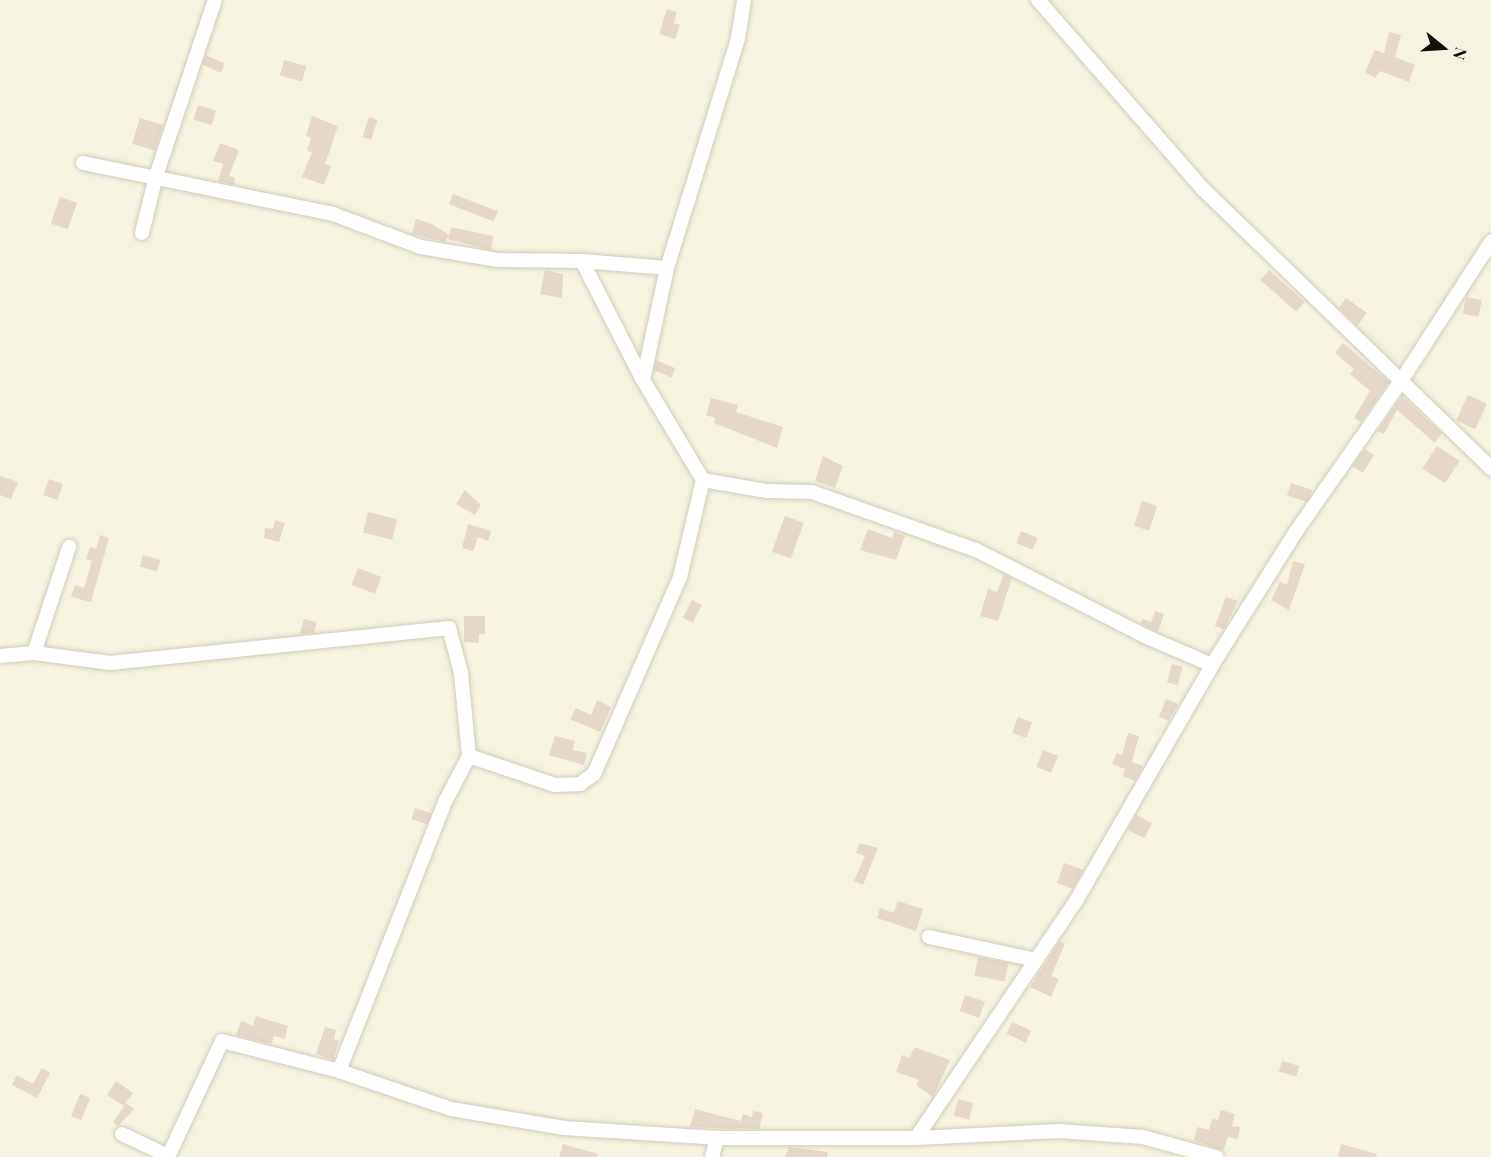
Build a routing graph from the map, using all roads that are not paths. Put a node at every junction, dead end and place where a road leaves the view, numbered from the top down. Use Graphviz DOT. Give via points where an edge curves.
graph roads {
  1 [pos="214,0"];
  2 [pos="744,0"];
  3 [pos="1038,0"];
  4 [pos="83,163"];
  5 [pos="156,176"];
  6 [pos="142,232"];
  7 [pos="1491,242"];
  8 [pos="582,261"];
  9 [pos="667,268"];
  10 [pos="643,380"];
  11 [pos="1401,381"];
  12 [pos="1491,468"];
  13 [pos="703,480"];
  14 [pos="69,547"];
  15 [pos="34,653"];
  16 [pos="0,656"];
  17 [pos="1212,665"];
  18 [pos="469,756"];
  19 [pos="929,937"];
  20 [pos="1036,960"];
  21 [pos="339,1071"];
  22 [pos="122,1134"];
  23 [pos="717,1138"];
  24 [pos="916,1138"];
  25 [pos="168,1156"];
  26 [pos="712,1157"];
  27 [pos="1216,1157"];
  1 -- 5 [label="street"];
  2 -- 9 [label="street" via="738,38"];
  3 -- 11 [label="street" via="1204,190"];
  4 -- 5 [label="street"];
  5 -- 6 [label="street"];
  5 -- 8 [label="street" via="333,214 421,247 498,260"];
  7 -- 11 [label="street"];
  8 -- 9 [label="street"];
  8 -- 10 [label="street"];
  9 -- 10 [label="street"];
  10 -- 13 [label="street"];
  11 -- 12 [label="street"];
  11 -- 17 [label="street" via="1294,533"];
  13 -- 17 [label="street" via="767,491 812,492 976,550"];
  13 -- 18 [label="street" via="680,576 594,774 580,784 555,785"];
  14 -- 15 [label="street"];
  15 -- 16 [label="street"];
  15 -- 18 [label="street" via="110,663 449,627 461,673"];
  17 -- 20 [label="street" via="1076,901"];
  18 -- 21 [label="street" via="446,800"];
  19 -- 20 [label="street"];
  20 -- 24 [label="street"];
  21 -- 23 [label="street" via="451,1109 564,1128"];
  21 -- 25 [label="street" via="222,1041"];
  22 -- 25 [label="street"];
  23 -- 24 [label="street"];
  23 -- 26 [label="street"];
  24 -- 27 [label="street" via="1059,1131 1143,1137"];
}
